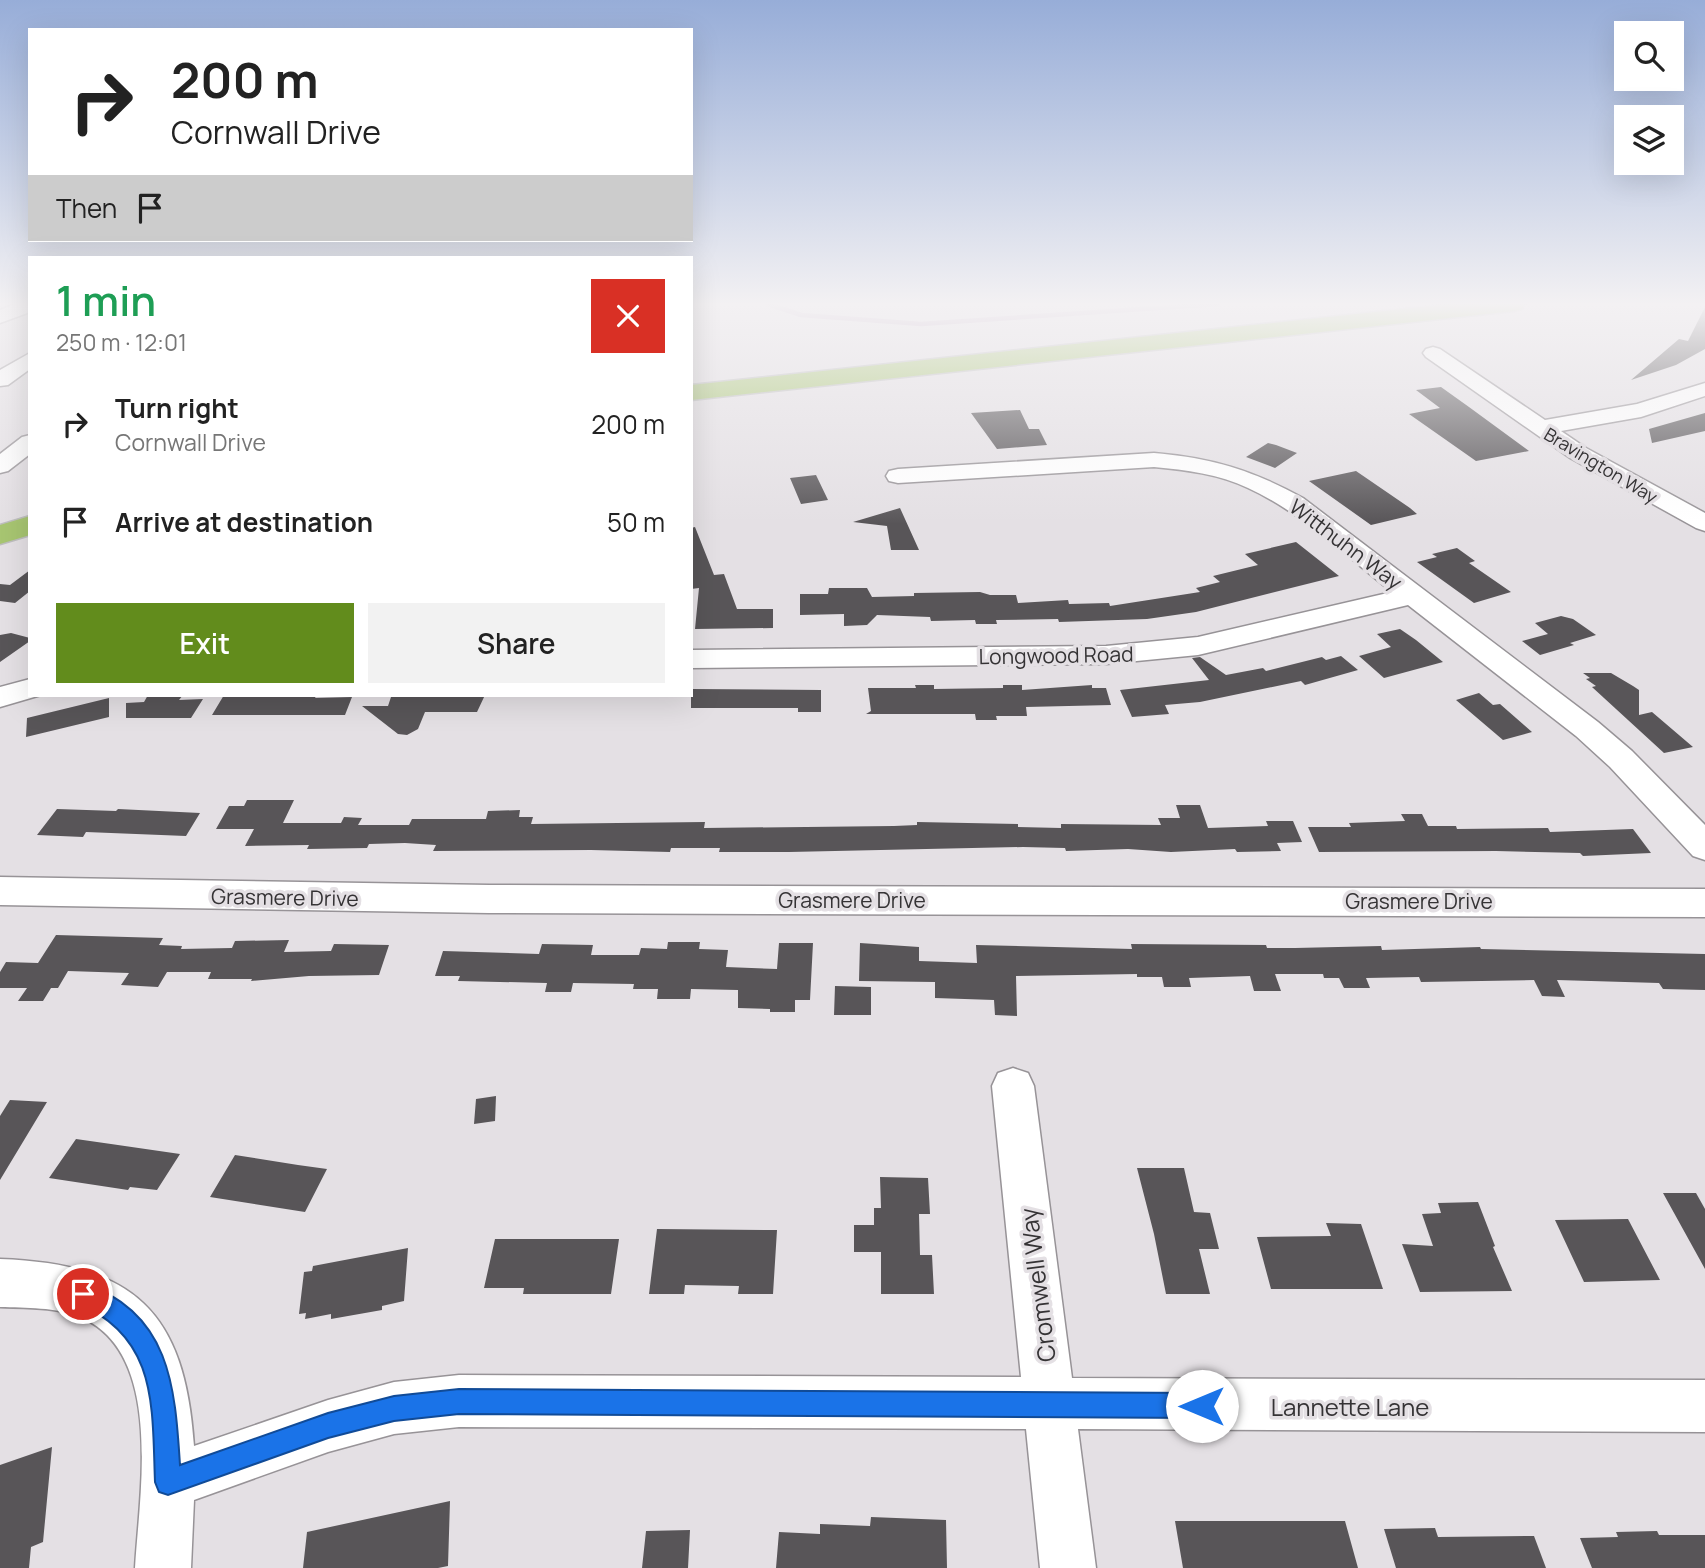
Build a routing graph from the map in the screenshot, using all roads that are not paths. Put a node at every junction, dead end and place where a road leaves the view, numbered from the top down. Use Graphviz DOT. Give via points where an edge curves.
graph roads {
  1 [pos="727,377"];
  2 [pos="844,377"];
  3 [pos="1468,377"];
  4 [pos="693,381"];
  5 [pos="1705,389"];
  6 [pos="693,393"];
  7 [pos="1540,429"];
  8 [pos="28,444"];
  9 [pos="0,466"];
  10 [pos="898,476"];
  11 [pos="28,511"];
  12 [pos="0,519"];
  13 [pos="1705,523"];
  14 [pos="28,526"];
  15 [pos="0,535"];
  16 [pos="1413,595"];
  17 [pos="693,659"];
  18 [pos="28,689"];
  19 [pos="0,697"];
  20 [pos="1705,847"];
  21 [pos="0,891"];
  22 [pos="1705,903"];
  23 [pos="1013,1086"];
  24 [pos="0,1283"];
  25 [pos="1051,1405"];
  26 [pos="1705,1406"];
  27 [pos="168,1482"];
  28 [pos="163,1568"];
  29 [pos="1068,1568"];
  1 -- 4 [label="main road"];
  2 -- 6 [label="main road"];
  3 -- 7 [label="street, Bravington Way"];
  5 -- 7 [label="street" via="1641,410"];
  7 -- 13 [label="street, Bravington Way" via="1622,480"];
  8 -- 9 [label="street"];
  10 -- 16 [label="street, Witthuhn Way" via="1141,460 1195,464 1278,493"];
  11 -- 12 [label="main road"];
  14 -- 15 [label="main road"];
  16 -- 17 [label="street, Longwood Road" via="1167,651"];
  16 -- 20 [label="street, Witthuhn Way" via="1587,729"];
  18 -- 19 [label="street"];
  21 -- 22 [label="street, Grasmere Drive" via="462,899"];
  23 -- 25 [label="street, Cromwell Way"];
  24 -- 27 [label="street" via="67,1289 98,1299 124,1317 156,1366 164,1402"];
  25 -- 26 [label="street, Lannette Lane"];
  25 -- 27 [label="street, Lannette Lane" via="459,1401 394,1408 328,1426"];
  25 -- 29 [label="street, Cromwell Way"];
  27 -- 28 [label="street"];
}
